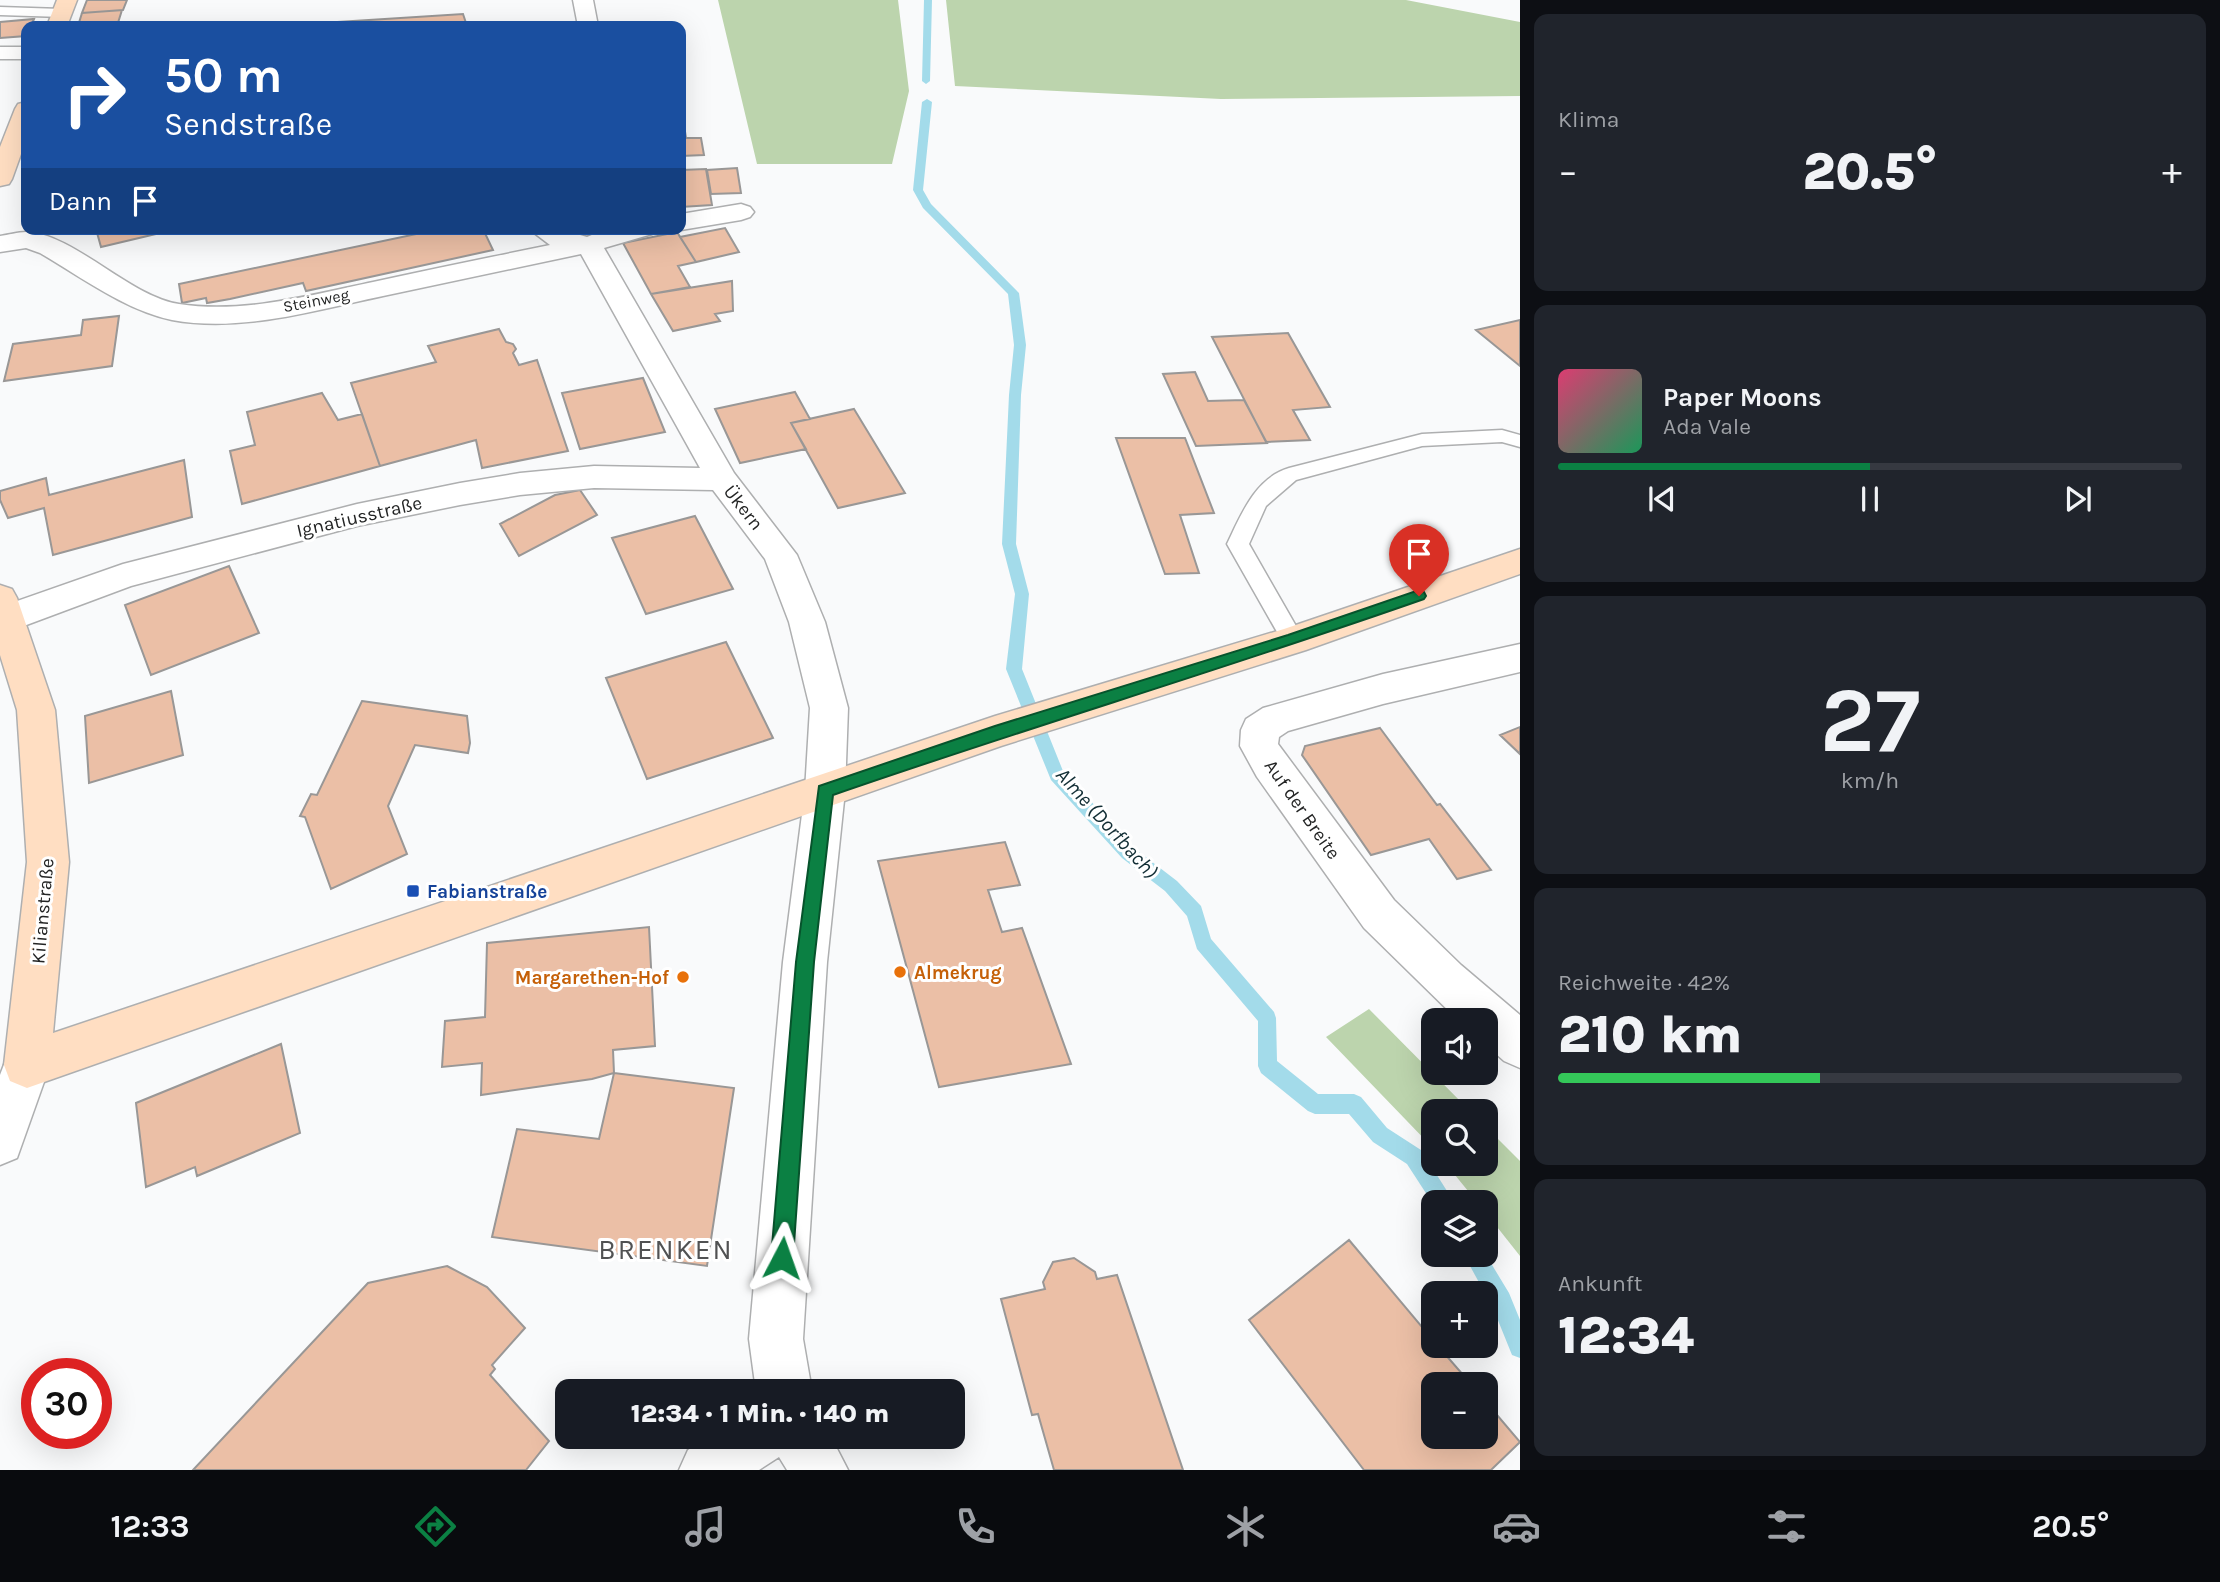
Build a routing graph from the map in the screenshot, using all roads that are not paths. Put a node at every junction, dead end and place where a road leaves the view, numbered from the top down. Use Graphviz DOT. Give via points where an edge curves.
graph roads {
  1 [pos="583,0"];
  2 [pos="0,11"];
  3 [pos="62,13"];
  4 [pos="587,21"];
  5 [pos="0,53"];
  6 [pos="21,54"];
  7 [pos="21,122"];
  8 [pos="0,179"];
  9 [pos="741,212"];
  10 [pos="686,221"];
  11 [pos="550,235"];
  12 [pos="608,235"];
  13 [pos="590,237"];
  14 [pos="0,244"];
  15 [pos="1520,442"];
  16 [pos="722,479"];
  17 [pos="1520,561"];
  18 [pos="4,608"];
  19 [pos="1293,640"];
  20 [pos="1520,658"];
  21 [pos="825,791"];
  22 [pos="1520,1045"];
  23 [pos="27,1065"];
  24 [pos="0,1141"];
  25 [pos="782,1379"];
  26 [pos="740,1449"];
  27 [pos="806,1449"];
  28 [pos="708,1470"];
  29 [pos="819,1470"];
  1 -- 4 [label="street"];
  2 -- 3 [label="lane"];
  5 -- 6 [label="street"];
  7 -- 8 [label="main road"];
  9 -- 10 [label="street"];
  11 -- 13 [label="street" via="556,239"];
  12 -- 13 [label="street, Steinweg"];
  13 -- 14 [label="street, Steinweg" via="283,307 190,315 164,312 49,247 27,240"];
  13 -- 16 [label="street, Ükern"];
  15 -- 19 [label="lane" via="1502,436 1422,440 1289,475 1257,502 1238,544"];
  16 -- 18 [label="street, Ignatiusstraße" via="594,477 460,494 357,515"];
  16 -- 21 [label="street, Ükern" via="780,555 807,622 829,708"];
  17 -- 19 [label="main road"];
  18 -- 23 [label="main road, Kilianstraße" via="36,710 48,862"];
  19 -- 21 [label="main road" via="995,732"];
  20 -- 22 [label="street, Auf der Breite" via="1276,719 1260,730 1259,746 1379,914"];
  21 -- 23 [label="main road"];
  21 -- 25 [label="street, Ükern" via="805,962 776,1339"];
  23 -- 24 [label="street, Kilianstraße"];
  26 -- 28 [label="street"];
  27 -- 29 [label="street"];
}
